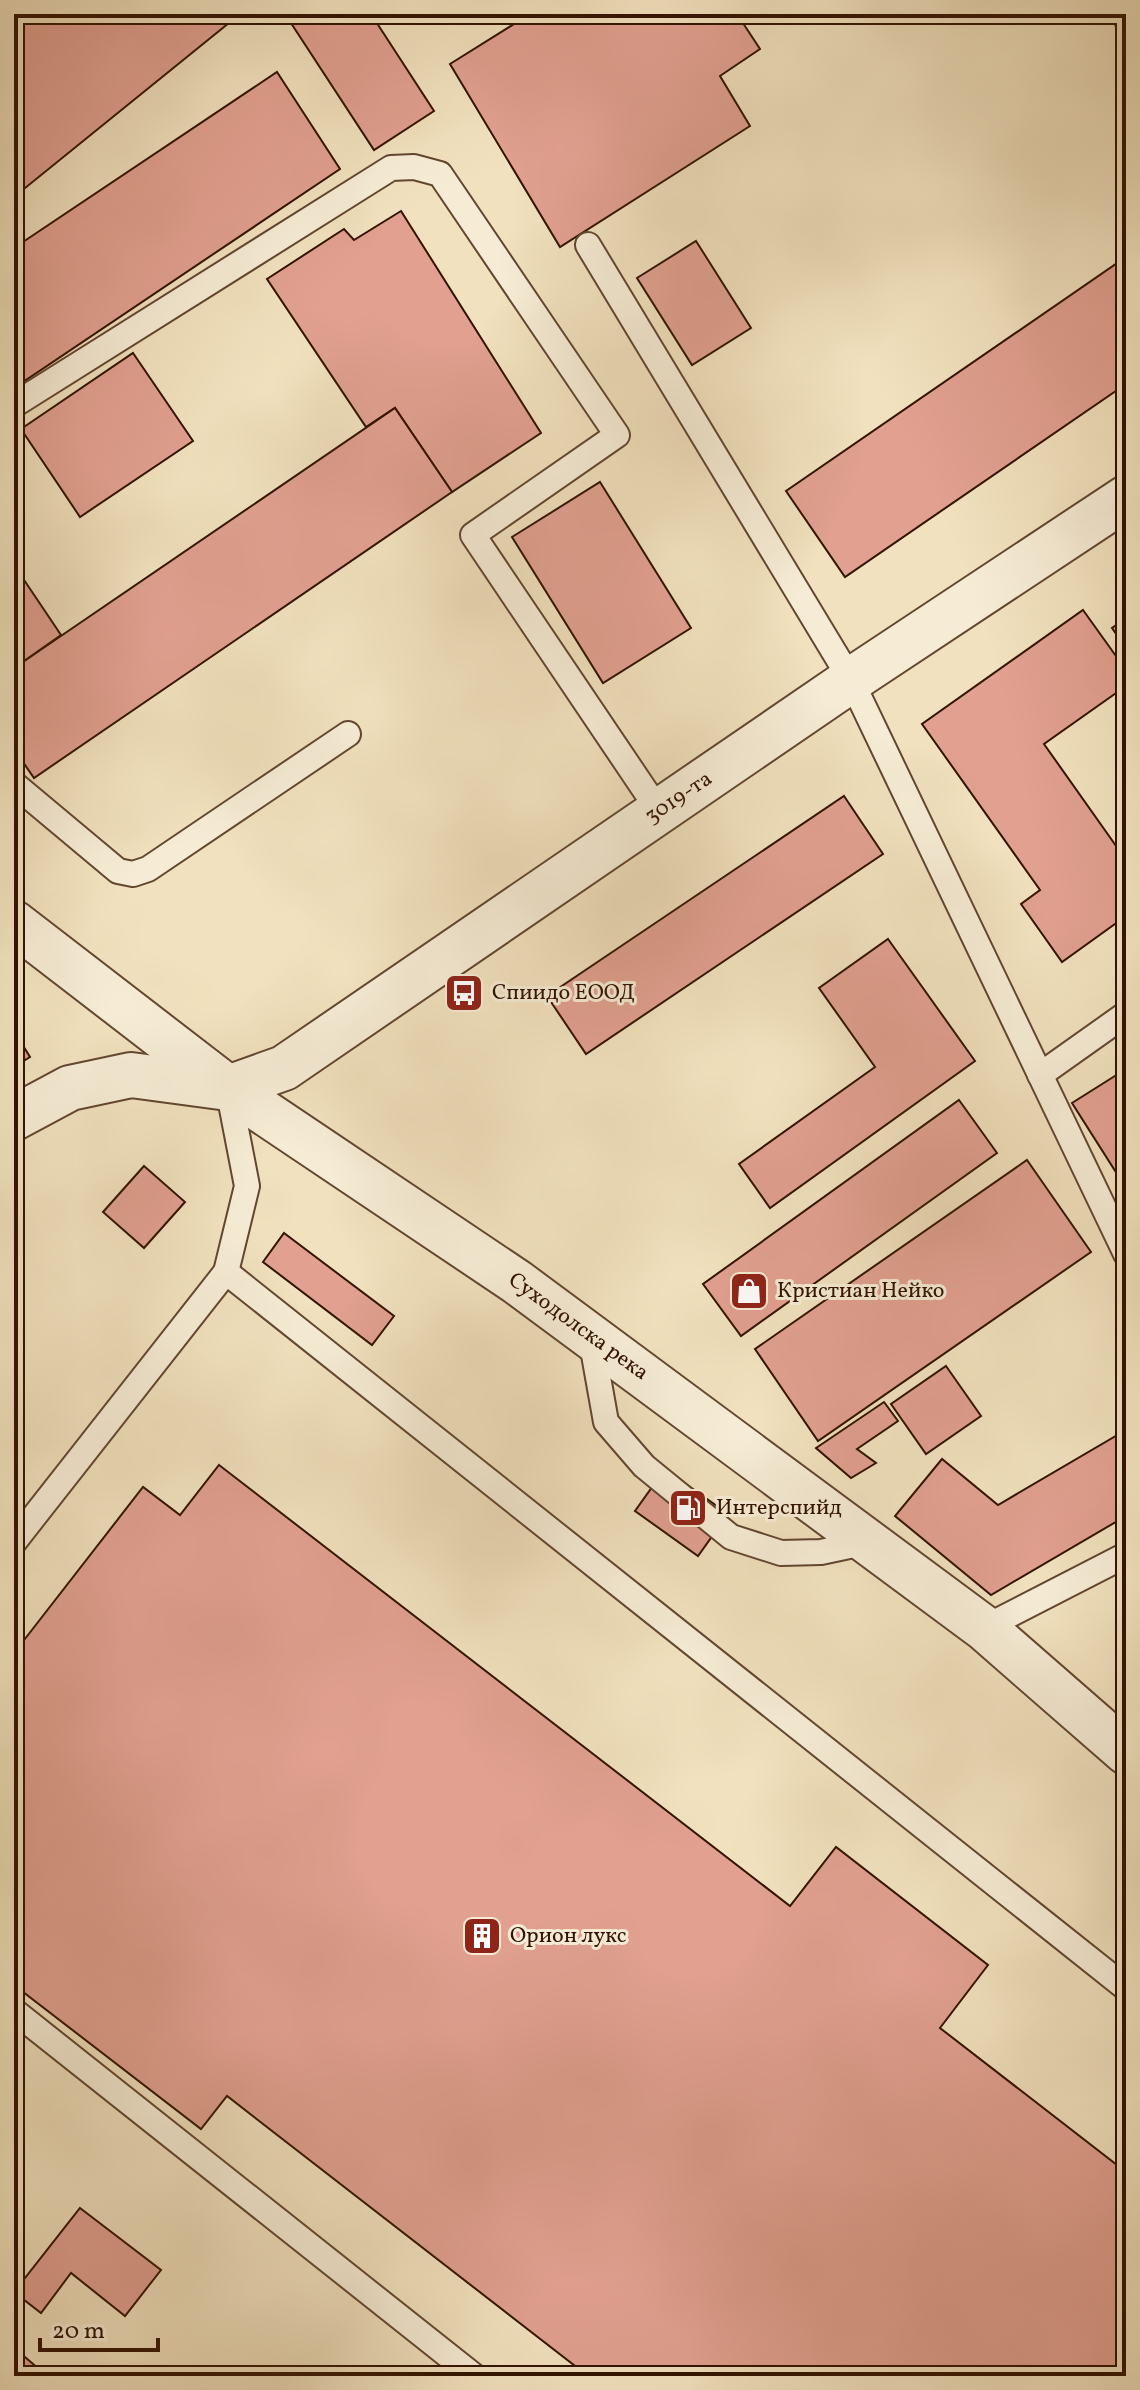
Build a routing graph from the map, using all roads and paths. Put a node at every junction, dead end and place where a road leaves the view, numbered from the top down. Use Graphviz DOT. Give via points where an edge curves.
graph roads {
  1 [pos="588,245"];
  2 [pos="14,405"];
  3 [pos="1126,498"];
  4 [pos="851,680"];
  5 [pos="348,734"];
  6 [pos="14,784"];
  7 [pos="659,811"];
  8 [pos="14,923"];
  9 [pos="1126,1014"];
  10 [pos="1040,1075"];
  11 [pos="228,1088"];
  12 [pos="14,1118"];
  13 [pos="1126,1254"];
  14 [pos="226,1272"];
  15 [pos="591,1336"];
  16 [pos="14,1542"];
  17 [pos="868,1542"];
  18 [pos="1126,1555"];
  19 [pos="984,1628"];
  20 [pos="1126,1752"];
  21 [pos="1126,1988"];
  22 [pos="14,2011"];
  23 [pos="474,2376"];
  1 -- 4 [label="lane"];
  2 -- 7 [label="lane" via="391,168 440,174 617,435 473,535"];
  3 -- 4 [label="street, 3019-та"];
  4 -- 7 [label="street, 3019-та"];
  4 -- 10 [label="lane"];
  5 -- 6 [label="lane" via="133,874 118,871"];
  7 -- 11 [label="street, 3019-та" via="284,1068"];
  8 -- 11 [label="street, Суходолска река"];
  9 -- 10 [label="lane"];
  10 -- 13 [label="lane"];
  11 -- 12 [label="street" via="131,1075 70,1088"];
  11 -- 14 [label="lane" via="247,1186"];
  11 -- 15 [label="street, Суходолска река"];
  14 -- 16 [label="lane"];
  14 -- 21 [label="lane"];
  15 -- 17 [label="street, Суходолска река"];
  15 -- 17 [label="lane" via="606,1422 644,1466 731,1537 781,1553 821,1552"];
  17 -- 19 [label="street, Суходолска река"];
  18 -- 19 [label="lane"];
  19 -- 20 [label="street, Суходолска река"];
  22 -- 23 [label="lane"];
}
